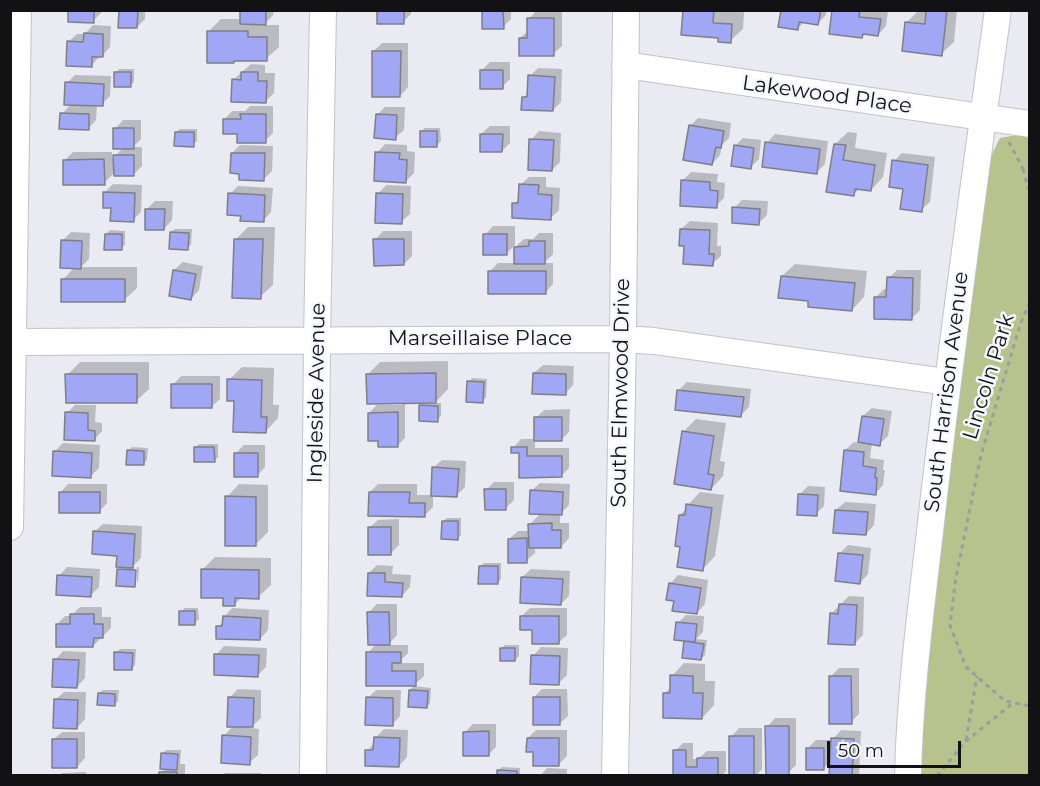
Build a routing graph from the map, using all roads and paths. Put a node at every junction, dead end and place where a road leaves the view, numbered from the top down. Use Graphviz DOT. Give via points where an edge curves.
graph roads {
  1 [pos="18,10"];
  2 [pos="323,10"];
  3 [pos="626,10"];
  4 [pos="998,10"];
  5 [pos="625,65"];
  6 [pos="983,117"];
  7 [pos="1029,124"];
  8 [pos="1007,138"];
  9 [pos="1023,169"];
  10 [pos="1029,171"];
  11 [pos="1029,195"];
  12 [pos="1029,302"];
  13 [pos="623,339"];
  14 [pos="318,340"];
  15 [pos="12,342"];
  16 [pos="947,382"];
  17 [pos="10,527"];
  18 [pos="977,676"];
  19 [pos="1013,703"];
  20 [pos="1029,706"];
  21 [pos="966,741"];
  22 [pos="314,776"];
  23 [pos="615,776"];
  24 [pos="908,776"];
  25 [pos="937,776"];
  1 -- 15 [label="street"];
  2 -- 14 [label="street, Ingleside Avenue"];
  3 -- 5 [label="street, South Elmwood Drive"];
  4 -- 6 [label="street, South Harrison Avenue"];
  5 -- 6 [label="street, Lakewood Place"];
  5 -- 13 [label="street, South Elmwood Drive"];
  6 -- 7 [label="street, Lakewood Place"];
  6 -- 16 [label="street, South Harrison Avenue"];
  8 -- 9 [label="path"];
  9 -- 10 [label="path"];
  9 -- 11 [label="path"];
  12 -- 18 [label="path, Lincoln Park" via="981,455 956,576 950,625 966,667"];
  13 -- 14 [label="street, Marseillaise Place"];
  13 -- 16 [label="street, Marseillaise Place"];
  13 -- 23 [label="street, South Elmwood Drive"];
  14 -- 15 [label="street, Marseillaise Place"];
  14 -- 22 [label="street, Ingleside Avenue"];
  15 -- 17 [label="street"];
  16 -- 24 [label="street, South Harrison Avenue" via="916,662"];
  18 -- 19 [label="path, Lincoln Park" via="1005,702"];
  18 -- 21 [label="path"];
  19 -- 20 [label="path, Lincoln Park"];
  19 -- 21 [label="path"];
  21 -- 25 [label="path"];
}
